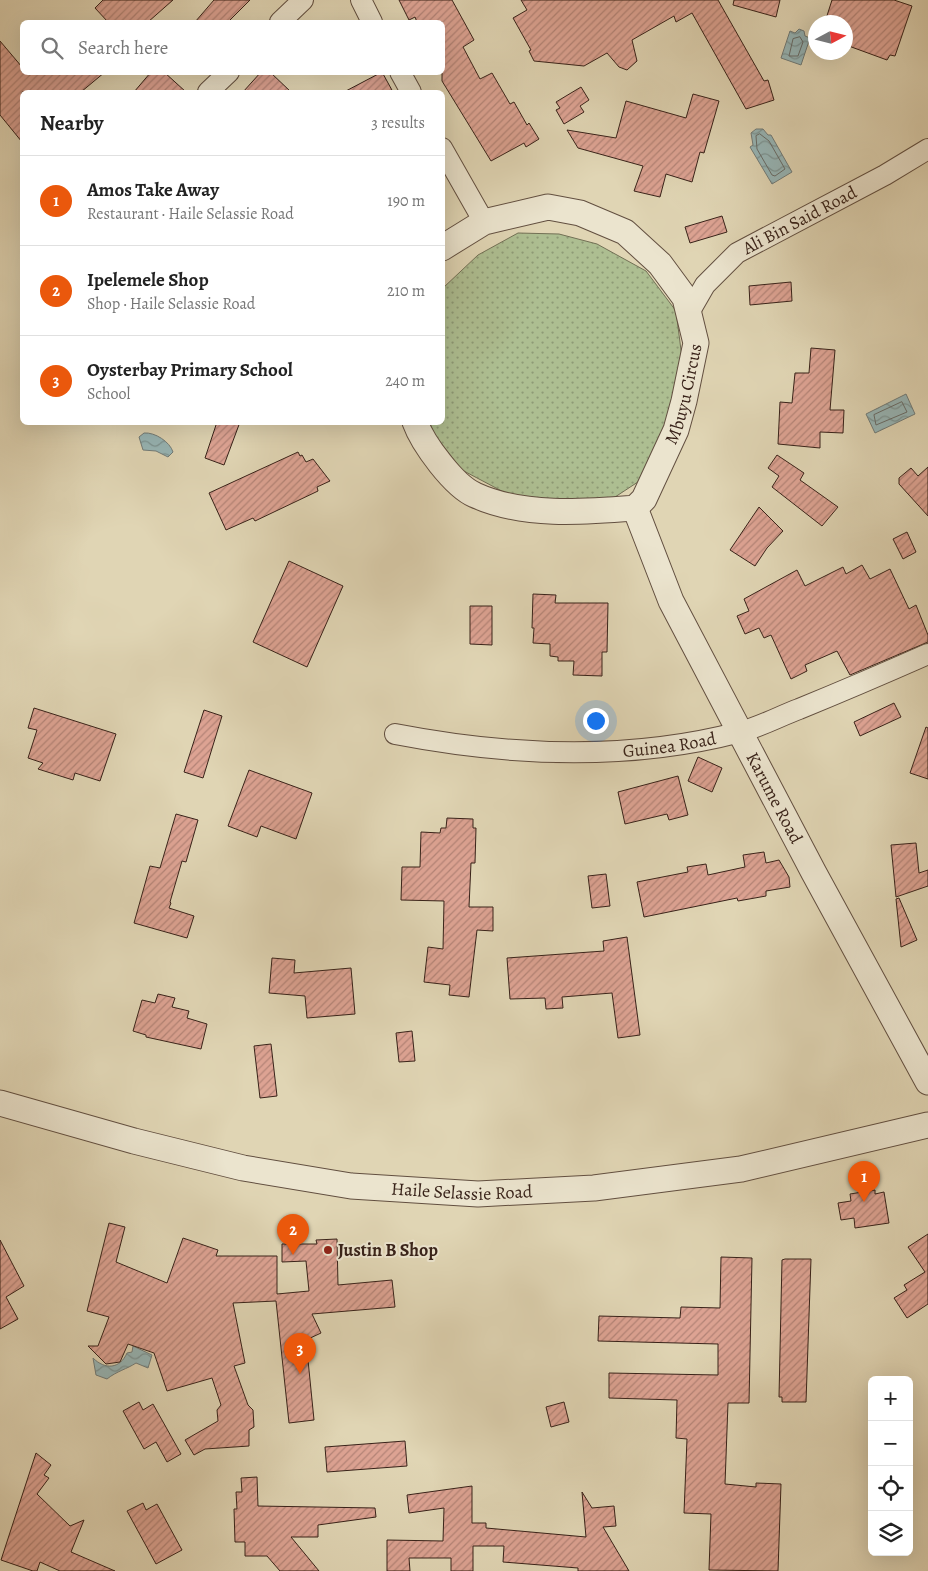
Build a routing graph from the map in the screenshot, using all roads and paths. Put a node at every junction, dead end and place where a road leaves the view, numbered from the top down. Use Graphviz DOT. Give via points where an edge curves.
graph roads {
  1 [pos="304,0"];
  2 [pos="361,0"];
  3 [pos="282,20"];
  4 [pos="371,20"];
  5 [pos="226,75"];
  6 [pos="402,75"];
  7 [pos="210,90"];
  8 [pos="410,90"];
  9 [pos="928,149"];
  10 [pos="445,153"];
  11 [pos="484,222"];
  12 [pos="445,246"];
  13 [pos="690,311"];
  14 [pos="417,425"];
  15 [pos="635,508"];
  16 [pos="928,654"];
  17 [pos="742,732"];
  18 [pos="395,734"];
  19 [pos="928,1082"];
  20 [pos="0,1103"];
  21 [pos="928,1125"];
  1 -- 3 [label="street"];
  2 -- 4 [label="street"];
  5 -- 7 [label="street"];
  6 -- 8 [label="street"];
  9 -- 13 [label="street, Ali Bin Said Road" via="737,253 705,285"];
  10 -- 11 [label="street"];
  11 -- 12 [label="street, Mbuyu Circus"];
  11 -- 13 [label="street, Mbuyu Circus" via="548,207 580,214 625,232 660,264 685,298"];
  13 -- 15 [label="street, Mbuyu Circus" via="696,343 676,430 644,499"];
  14 -- 15 [label="street" via="439,464 474,495 519,509 606,511"];
  15 -- 17 [label="street, Karume Road" via="671,601"];
  16 -- 17 [label="street, Guinea Road"];
  17 -- 18 [label="street, Guinea Road" via="639,750 567,754 451,745"];
  17 -- 19 [label="street, Karume Road" via="814,873"];
  20 -- 21 [label="street, Haile Selassie Road" via="243,1168 351,1186 478,1194 594,1188 741,1169"];
}
